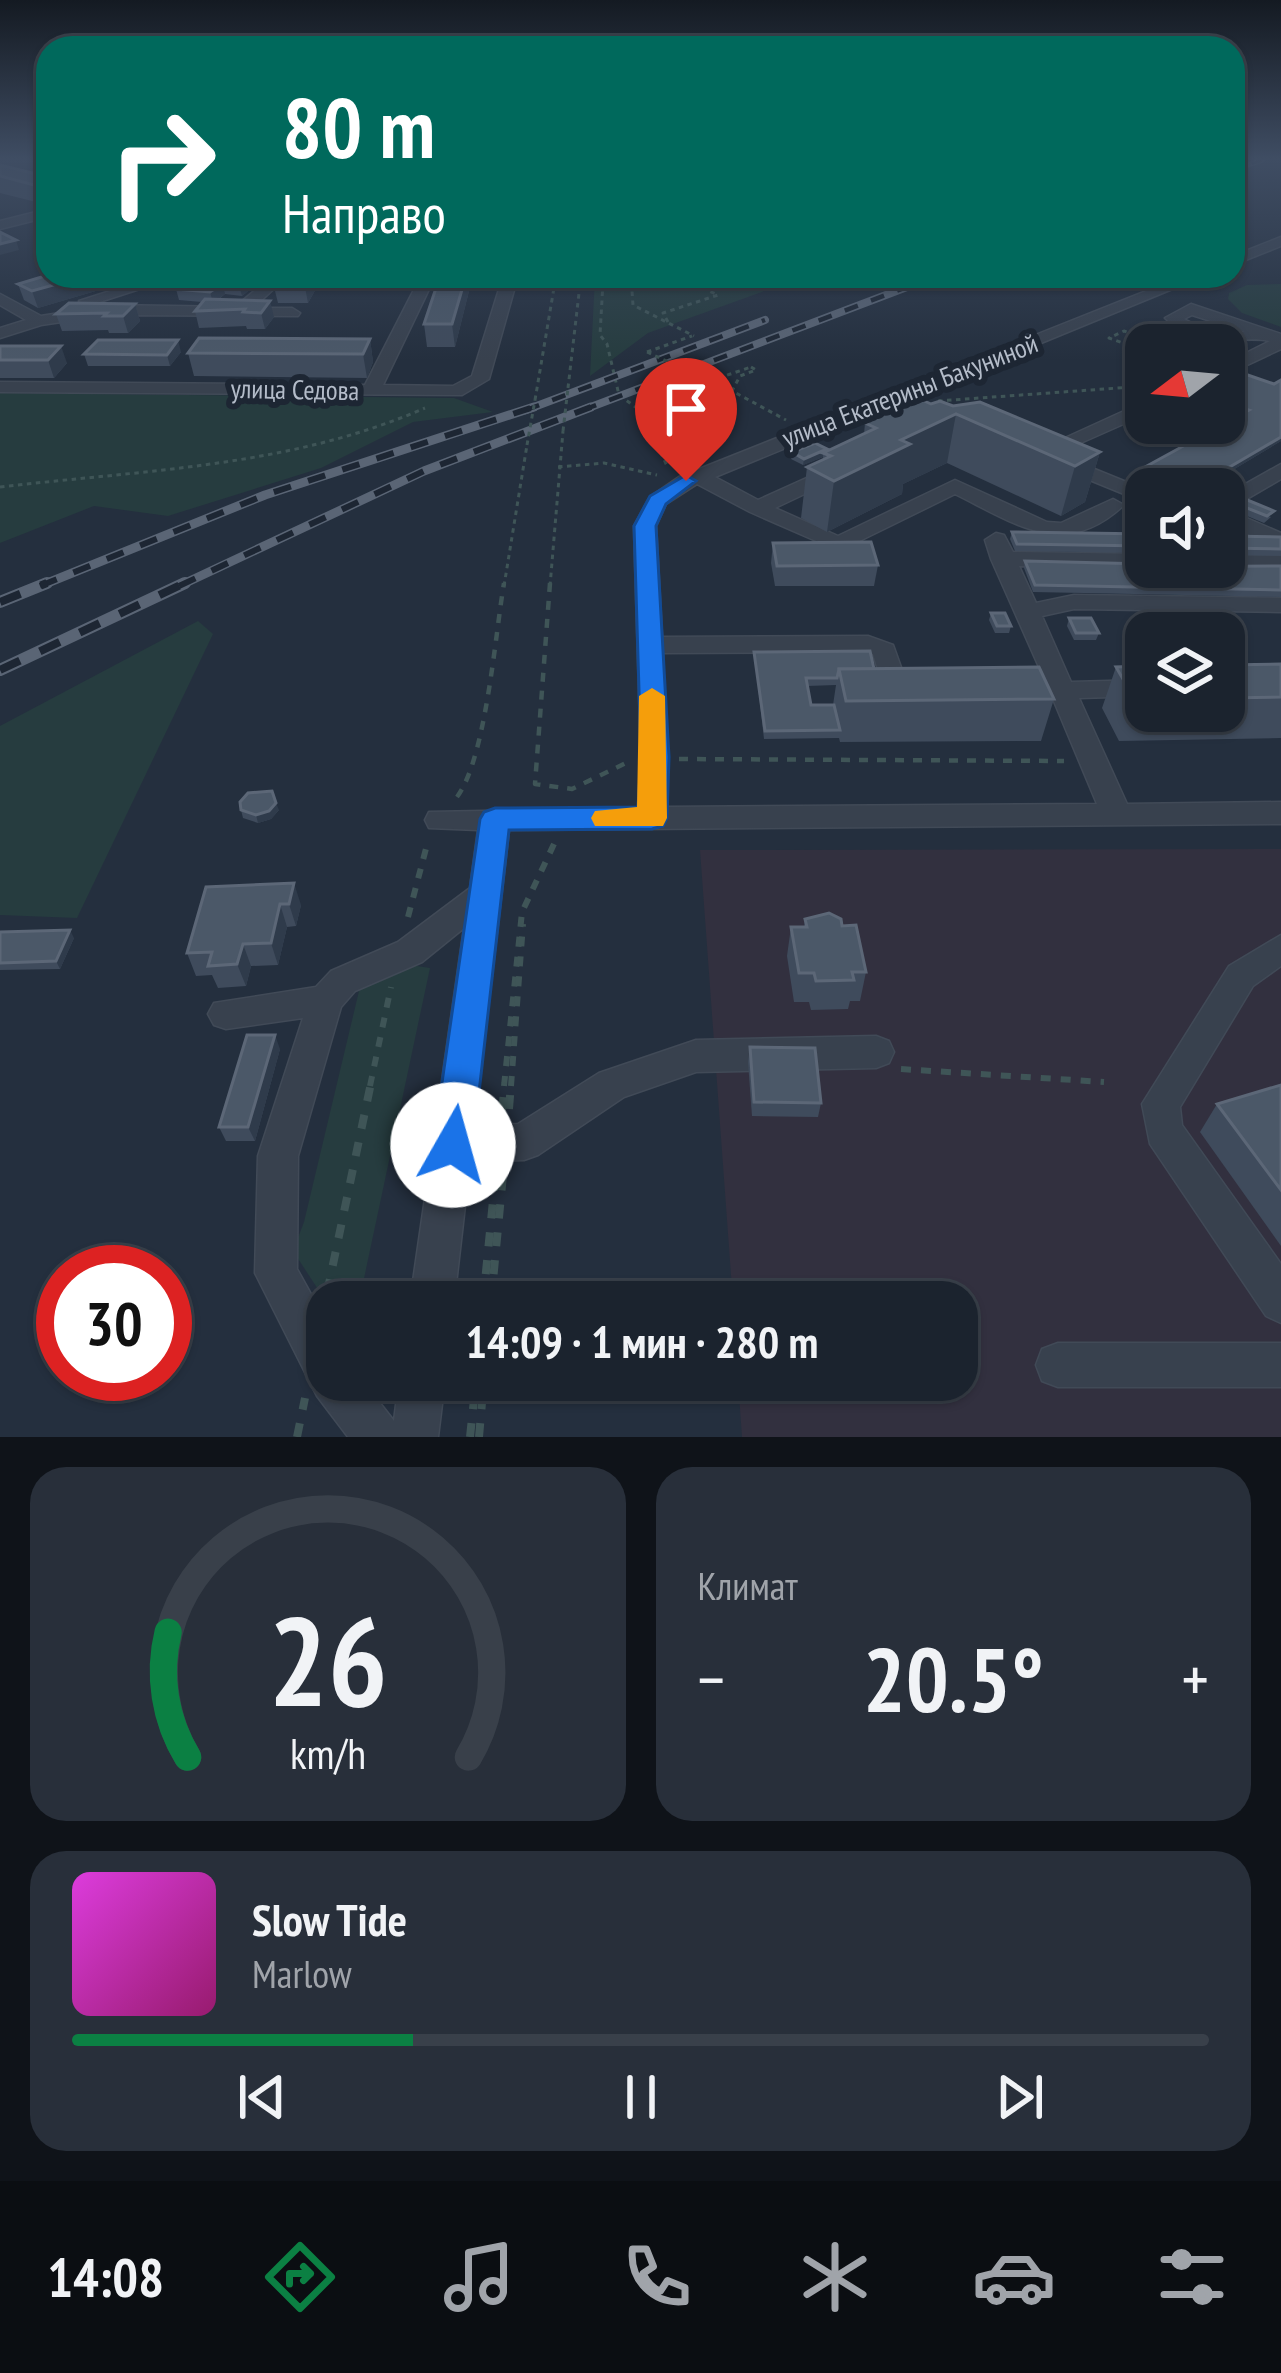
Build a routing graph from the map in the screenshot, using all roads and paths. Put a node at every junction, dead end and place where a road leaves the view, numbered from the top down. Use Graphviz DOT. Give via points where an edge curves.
graph roads {
  1 [pos="1281,241"];
  2 [pos="1252,254"];
  3 [pos="1245,257"];
  4 [pos="1281,262"];
  5 [pos="132,288"];
  6 [pos="266,288"];
  7 [pos="422,288"];
  8 [pos="507,288"];
  9 [pos="554,288"];
  10 [pos="580,288"];
  11 [pos="604,288"];
  12 [pos="634,288"];
  13 [pos="702,288"];
  14 [pos="1167,288"];
  15 [pos="1150,295"];
  16 [pos="0,299"];
  17 [pos="239,312"];
  18 [pos="292,314"];
  19 [pos="40,321"];
  20 [pos="668,322"];
  21 [pos="1125,331"];
  22 [pos="0,333"];
  23 [pos="1281,340"];
  24 [pos="1125,344"];
  25 [pos="1245,360"];
  26 [pos="0,387"];
  27 [pos="1125,388"];
  28 [pos="371,391"];
  29 [pos="456,391"];
  30 [pos="902,391"];
  31 [pos="926,402"];
  32 [pos="847,414"];
  33 [pos="1125,416"];
  34 [pos="876,429"];
  35 [pos="807,430"];
  36 [pos="527,446"];
  37 [pos="856,455"];
  38 [pos="1032,455"];
  39 [pos="558,467"];
  40 [pos="1281,470"];
  41 [pos="639,471"];
  42 [pos="698,476"];
  43 [pos="673,478"];
  44 [pos="0,487"];
  45 [pos="1125,489"];
  46 [pos="1245,492"];
  47 [pos="757,508"];
  48 [pos="1246,526"];
  49 [pos="1281,526"];
  50 [pos="1281,541"];
  51 [pos="1125,559"];
  52 [pos="1245,562"];
  53 [pos="1281,563"];
  54 [pos="1281,605"];
  55 [pos="1027,612"];
  56 [pos="650,645"];
  57 [pos="1125,688"];
  58 [pos="1063,689"];
  59 [pos="939,692"];
  60 [pos="982,692"];
  61 [pos="655,757"];
  62 [pos="1094,760"];
  63 [pos="558,804"];
  64 [pos="1281,813"];
  65 [pos="1117,815"];
  66 [pos="652,818"];
  67 [pos="495,819"];
  68 [pos="440,820"];
  69 [pos="486,893"];
  70 [pos="1281,948"];
  71 [pos="326,1000"];
  72 [pos="226,1014"];
  73 [pos="875,1052"];
  74 [pos="1104,1082"];
  75 [pos="453,1145"];
  76 [pos="502,1146"];
  77 [pos="435,1281"];
  78 [pos="489,1281"];
  79 [pos="1281,1301"];
  80 [pos="306,1330"];
  81 [pos="1058,1365"];
  82 [pos="1281,1365"];
  83 [pos="349,1401"];
  84 [pos="419,1401"];
  85 [pos="478,1401"];
  86 [pos="377,1437"];
  87 [pos="415,1437"];
  88 [pos="474,1437"];
  1 -- 2 [label="street"];
  2 -- 3 [label="street"];
  2 -- 4 [label="street"];
  5 -- 19 [label="street"];
  6 -- 17 [label="street"];
  7 -- 28 [label="street"];
  8 -- 29 [label="street" via="480,379"];
  9 -- 36 [label="path, bridge"];
  10 -- 39 [label="path, bridge"];
  11 -- 43 [label="path" via="607,361"];
  12 -- 20 [label="path" via="633,305"];
  13 -- 20 [label="path" via="718,295 663,313"];
  14 -- 15 [label="street, улица Екатерины Бакуниной"];
  15 -- 23 [label="street"];
  15 -- 30 [label="street, улица Екатерины Бакуниной"];
  16 -- 19 [label="street"];
  17 -- 18 [label="street"];
  17 -- 19 [label="street" via="87,311"];
  19 -- 22 [label="street"];
  20 -- 35 [label="path, bridge" via="694,336 646,352 710,381 756,370 740,376 732,391"];
  21 -- 24 [label="path" via="1109,338"];
  23 -- 25 [label="street"];
  26 -- 28 [label="street, улица Седова"];
  27 -- 31 [label="path"];
  28 -- 29 [label="street, улица Седова"];
  29 -- 44 [label="path" via="389,426 235,462"];
  30 -- 31 [label="street"];
  30 -- 32 [label="street, улица Екатерины Бакуниной"];
  32 -- 34 [label="street"];
  32 -- 35 [label="street, улица Екатерины Бакуниной"];
  33 -- 38 [label="street"];
  35 -- 42 [label="street, улица Екатерины Бакуниной"];
  37 -- 47 [label="street"];
  38 -- 45 [label="street"];
  38 -- 47 [label="street" via="1113,505 1064,530 1042,528 955,486 839,544"];
  39 -- 41 [label="path"];
  39 -- 63 [label="path" via="533,777"];
  40 -- 46 [label="street"];
  42 -- 47 [label="street"];
  42 -- 56 [label="street, улица Екатерины Бакуниной" via="662,496 646,521"];
  48 -- 49 [label="street"];
  48 -- 50 [label="street"];
  51 -- 55 [label="street" via="999,549"];
  52 -- 53 [label="street"];
  54 -- 55 [label="street" via="1075,602"];
  55 -- 58 [label="street"];
  56 -- 59 [label="street" via="868,644 884,650 896,692"];
  56 -- 61 [label="street, улица Екатерины Бакуниной"];
  57 -- 58 [label="street"];
  58 -- 60 [label="street"];
  58 -- 62 [label="street"];
  61 -- 62 [label="path"];
  61 -- 63 [label="path" via="634,746 628,763"];
  61 -- 66 [label="street, улица Екатерины Бакуниной"];
  62 -- 65 [label="street"];
  63 -- 66 [label="street"];
  63 -- 67 [label="street"];
  63 -- 76 [label="path" via="552,857 522,912"];
  64 -- 65 [label="street"];
  65 -- 66 [label="street"];
  67 -- 68 [label="street"];
  67 -- 69 [label="street"];
  69 -- 71 [label="street" via="410,952 343,981"];
  69 -- 75 [label="street"];
  70 -- 79 [label="street" via="1241,976 1161,1104 1164,1131"];
  71 -- 72 [label="street"];
  71 -- 80 [label="street" via="278,1156 275,1273"];
  73 -- 74 [label="path" via="905,1072"];
  73 -- 76 [label="street" via="696,1056 612,1085 531,1138"];
  75 -- 76 [label="street"];
  75 -- 77 [label="street"];
  76 -- 78 [label="path"];
  81 -- 82 [label="street"];
  83 -- 86 [label="street"];
  84 -- 87 [label="street"];
  85 -- 88 [label="path"];
}
